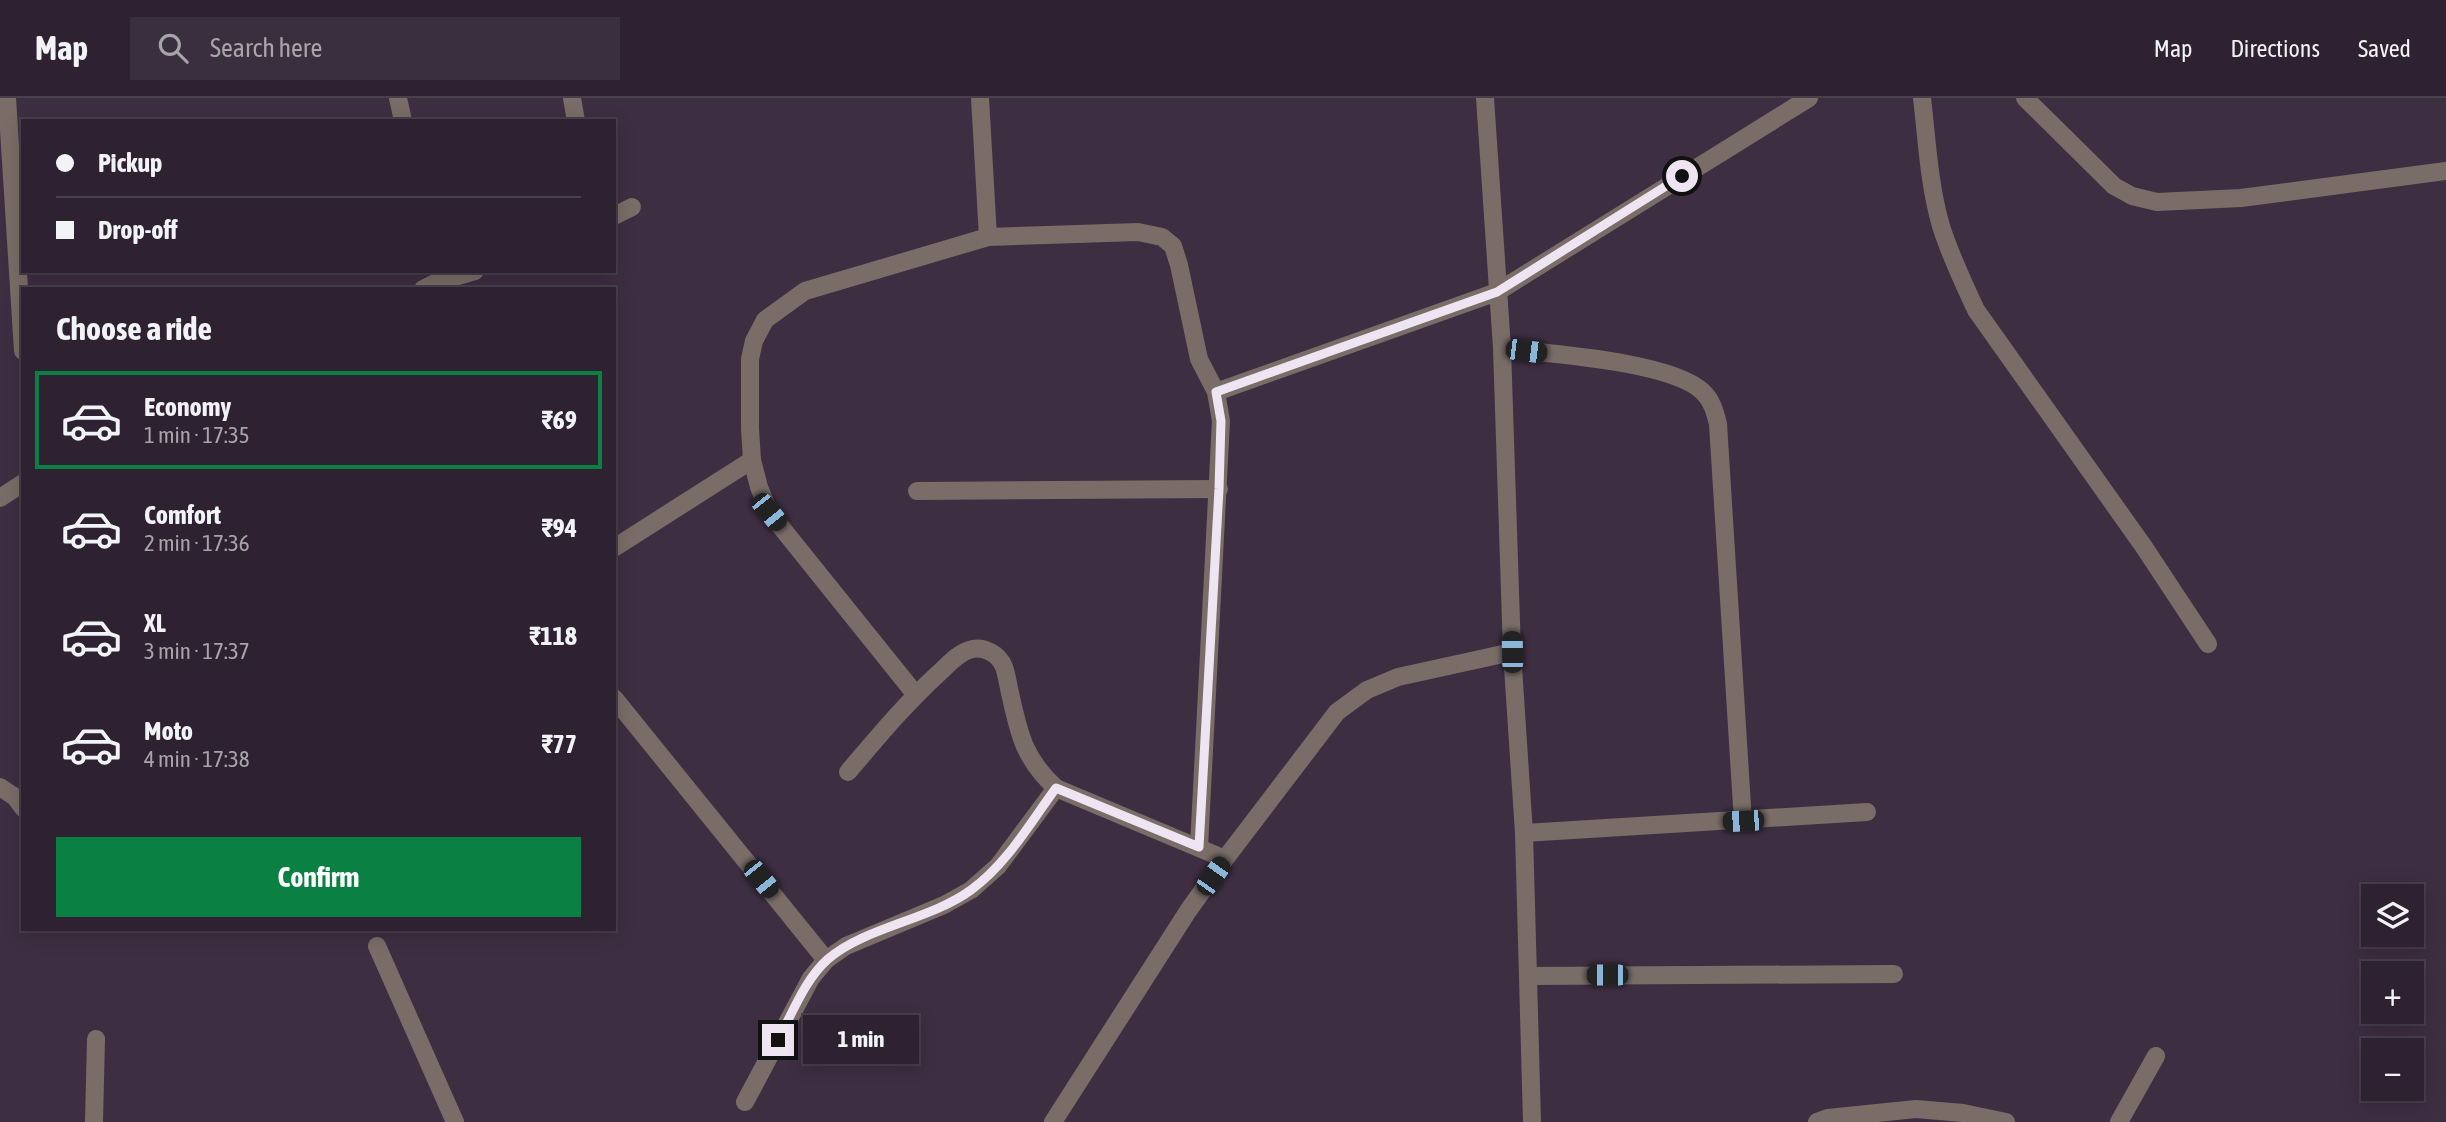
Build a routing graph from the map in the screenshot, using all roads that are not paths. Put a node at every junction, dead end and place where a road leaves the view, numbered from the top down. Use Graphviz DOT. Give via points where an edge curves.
graph roads {
  1 [pos="7,98"];
  2 [pos="398,98"];
  3 [pos="572,98"];
  4 [pos="979,98"];
  5 [pos="1485,98"];
  6 [pos="1809,98"];
  7 [pos="1922,98"];
  8 [pos="2025,98"];
  9 [pos="403,119"];
  10 [pos="576,119"];
  11 [pos="2446,171"];
  12 [pos="632,207"];
  13 [pos="616,215"];
  14 [pos="988,237"];
  15 [pos="19,246"];
  16 [pos="468,273"];
  17 [pos="434,283"];
  18 [pos="1497,292"];
  19 [pos="21,298"];
  20 [pos="1502,348"];
  21 [pos="1216,392"];
  22 [pos="752,460"];
  23 [pos="21,484"];
  24 [pos="1219,489"];
  25 [pos="917,491"];
  26 [pos="0,498"];
  27 [pos="616,547"];
  28 [pos="2208,643"];
  29 [pos="1512,652"];
  30 [pos="916,695"];
  31 [pos="616,700"];
  32 [pos="848,772"];
  33 [pos="0,786"];
  34 [pos="1056,788"];
  35 [pos="21,805"];
  36 [pos="1867,813"];
  37 [pos="1743,821"];
  38 [pos="1524,833"];
  39 [pos="1199,847"];
  40 [pos="1225,859"];
  41 [pos="377,946"];
  42 [pos="826,960"];
  43 [pos="1894,974"];
  44 [pos="1528,976"];
  45 [pos="96,1039"];
  46 [pos="2155,1056"];
  47 [pos="745,1102"];
  48 [pos="94,1122"];
  49 [pos="455,1122"];
  50 [pos="1053,1122"];
  51 [pos="1532,1122"];
  52 [pos="1817,1122"];
  53 [pos="2006,1122"];
  54 [pos="2119,1122"];
  1 -- 15 [label="street"];
  2 -- 9 [label="street"];
  3 -- 10 [label="street"];
  4 -- 14 [label="street"];
  5 -- 18 [label="street"];
  6 -- 18 [label="street"];
  7 -- 28 [label="street" via="1941,224 1976,310"];
  8 -- 11 [label="street" via="2114,186 2157,202 2241,198"];
  12 -- 13 [label="street"];
  14 -- 21 [label="street" via="1138,232 1162,237 1173,246 1199,359"];
  14 -- 22 [label="street" via="805,291 765,320 750,359"];
  15 -- 19 [label="street"];
  16 -- 17 [label="street"];
  18 -- 20 [label="street"];
  18 -- 21 [label="street"];
  20 -- 29 [label="street"];
  20 -- 37 [label="street" via="1623,363 1681,378 1701,390 1712,404 1718,424"];
  21 -- 24 [label="street" via="1221,421"];
  22 -- 27 [label="street"];
  22 -- 30 [label="street" via="769,512"];
  23 -- 26 [label="street"];
  24 -- 25 [label="street"];
  24 -- 39 [label="street"];
  29 -- 38 [label="street"];
  29 -- 40 [label="street" via="1398,677 1367,690 1337,712"];
  30 -- 32 [label="street"];
  30 -- 34 [label="street" via="972,648 998,656 1027,755"];
  31 -- 42 [label="street"];
  33 -- 35 [label="street"];
  34 -- 39 [label="street"];
  34 -- 42 [label="street" via="998,866 971,890 846,946"];
  36 -- 37 [label="street"];
  37 -- 38 [label="street"];
  38 -- 44 [label="street"];
  39 -- 40 [label="street"];
  40 -- 50 [label="street"];
  41 -- 49 [label="street"];
  42 -- 47 [label="street" via="811,978"];
  43 -- 44 [label="street"];
  44 -- 51 [label="street"];
  45 -- 48 [label="street"];
  46 -- 54 [label="street"];
  52 -- 53 [label="street" via="1916,1109"];
}
